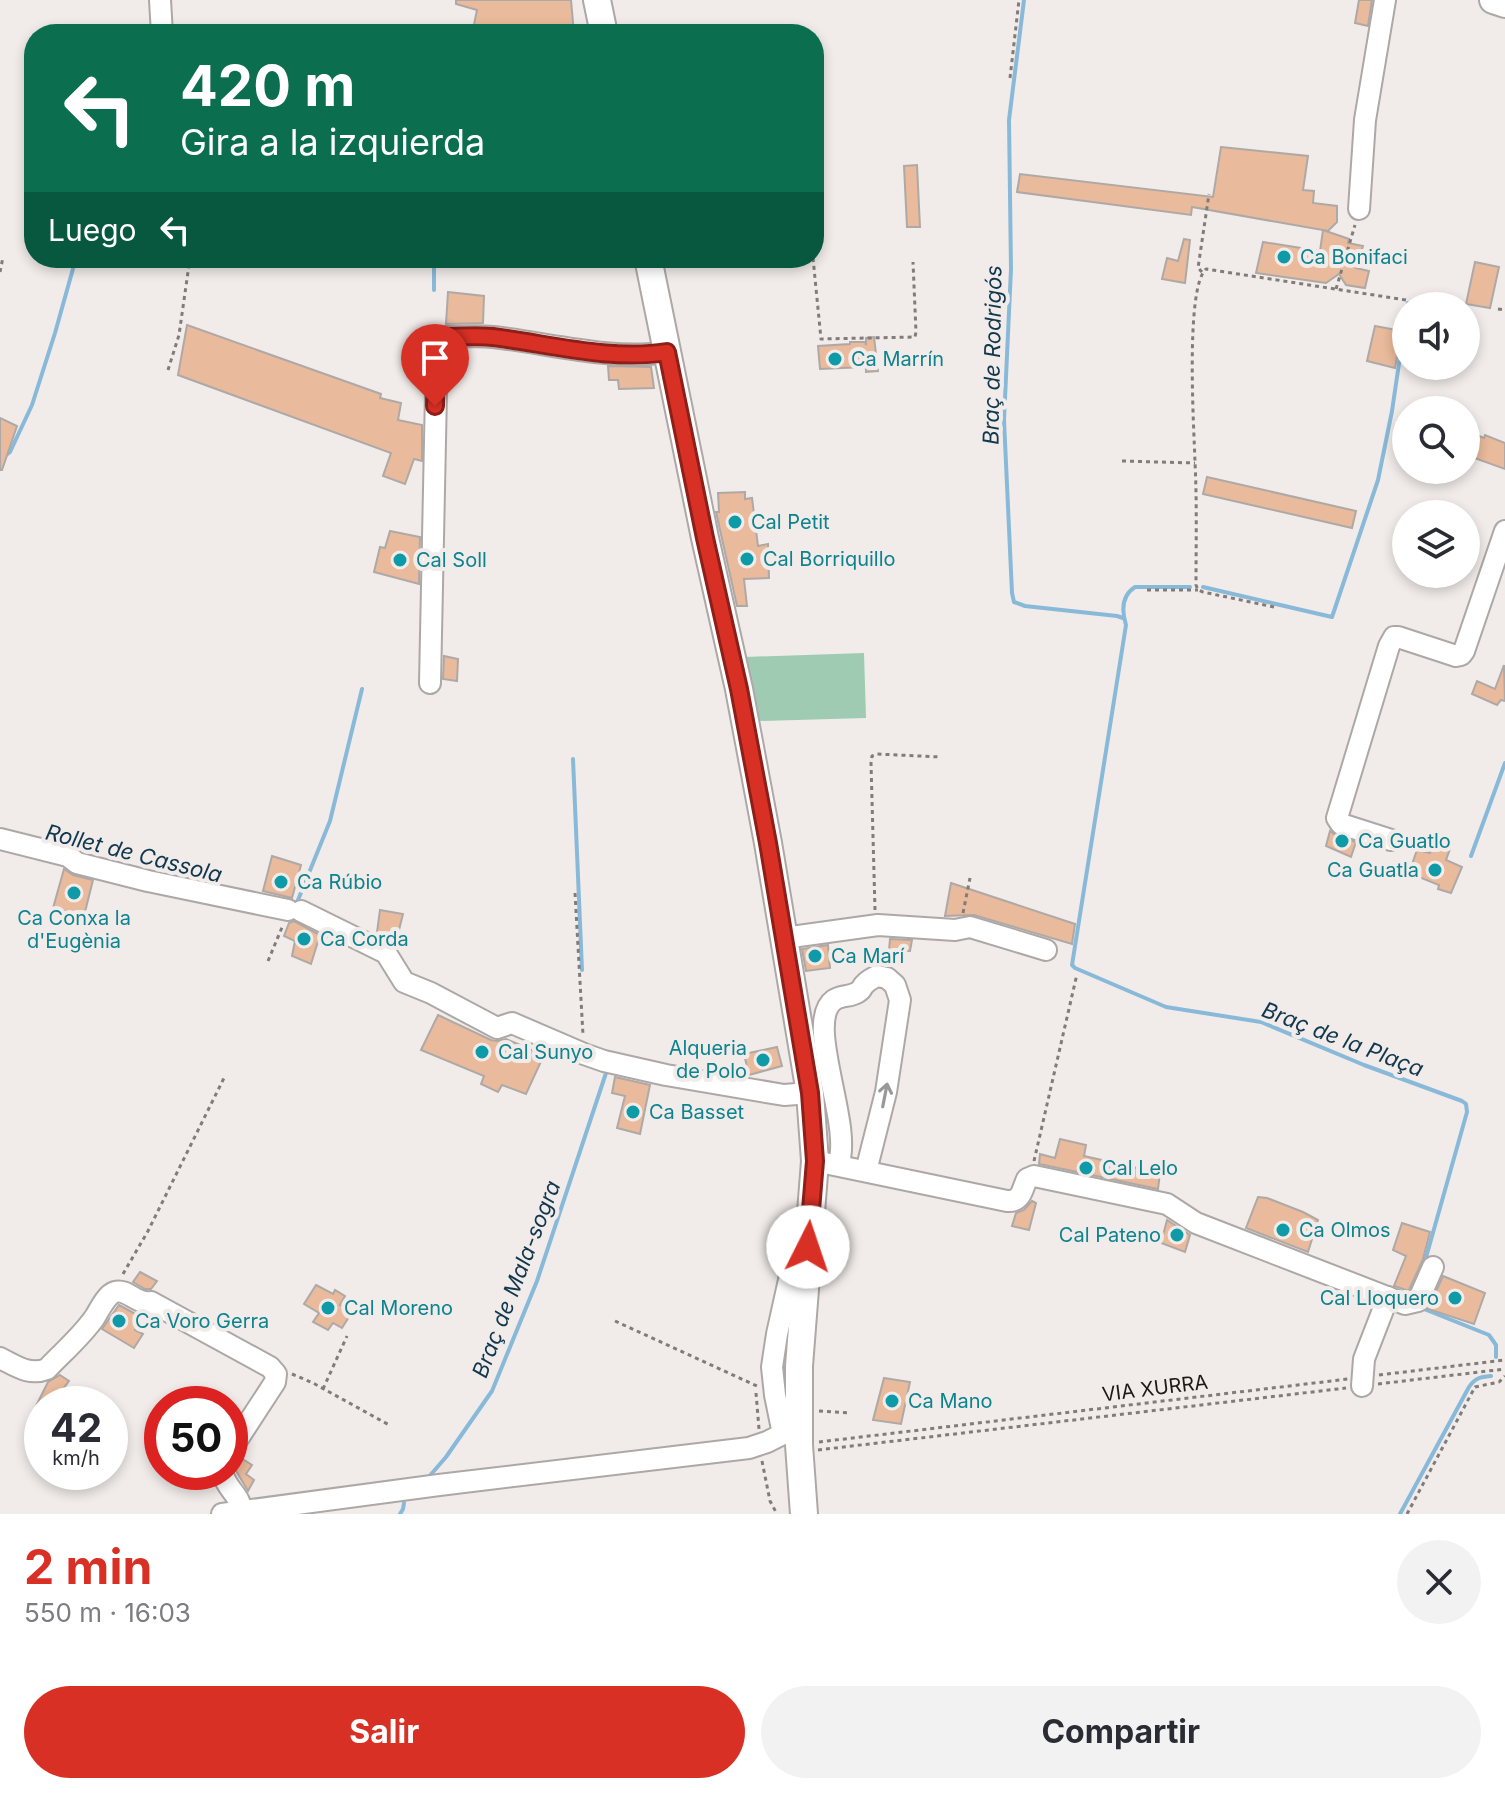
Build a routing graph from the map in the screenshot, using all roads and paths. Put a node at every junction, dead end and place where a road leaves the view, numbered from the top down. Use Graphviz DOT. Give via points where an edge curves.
graph roads {
  1 [pos="160,0"];
  2 [pos="597,0"];
  3 [pos="1019,0"];
  4 [pos="1385,0"];
  5 [pos="1493,0"];
  6 [pos="1505,4"];
  7 [pos="161,24"];
  8 [pos="602,24"];
  9 [pos="1010,78"];
  10 [pos="1209,194"];
  11 [pos="1359,209"];
  12 [pos="3,257"];
  13 [pos="913,262"];
  14 [pos="189,268"];
  15 [pos="650,268"];
  16 [pos="814,268"];
  17 [pos="0,272"];
  18 [pos="1202,272"];
  19 [pos="1336,289"];
  20 [pos="1392,298"];
  21 [pos="1498,309"];
  22 [pos="1505,310"];
  23 [pos="667,352"];
  24 [pos="168,370"];
  25 [pos="1122,461"];
  26 [pos="1195,463"];
  27 [pos="1505,531"];
  28 [pos="1147,590"];
  29 [pos="1198,590"];
  30 [pos="1274,607"];
  31 [pos="430,683"];
  32 [pos="941,757"];
  33 [pos="0,839"];
  34 [pos="1391,840"];
  35 [pos="970,878"];
  36 [pos="575,893"];
  37 [pos="294,910"];
  38 [pos="874,925"];
  39 [pos="965,928"];
  40 [pos="784,938"];
  41 [pos="1046,950"];
  42 [pos="268,961"];
  43 [pos="1077,974"];
  44 [pos="584,1054"];
  45 [pos="225,1076"];
  46 [pos="810,1093"];
  47 [pos="822,1171"];
  48 [pos="866,1171"];
  49 [pos="1030,1177"];
  50 [pos="1433,1267"];
  51 [pos="121,1291"];
  52 [pos="1388,1297"];
  53 [pos="615,1321"];
  54 [pos="347,1336"];
  55 [pos="0,1358"];
  56 [pos="1505,1360"];
  57 [pos="1505,1369"];
  58 [pos="276,1374"];
  59 [pos="1505,1376"];
  60 [pos="1362,1381"];
  61 [pos="323,1389"];
  62 [pos="766,1391"];
  63 [pos="849,1413"];
  64 [pos="248,1423"];
  65 [pos="391,1426"];
  66 [pos="798,1435"];
  67 [pos="760,1444"];
  68 [pos="232,1490"];
  69 [pos="243,1513"];
  70 [pos="222,1514"];
  71 [pos="777,1514"];
  72 [pos="804,1514"];
  73 [pos="1407,1514"];
  1 -- 7 [label="street"];
  2 -- 8 [label="main road"];
  3 -- 9 [label="path"];
  4 -- 11 [label="street" via="1365,120"];
  5 -- 6 [label="main road"];
  10 -- 18 [label="path" via="1198,268"];
  11 -- 19 [label="path"];
  12 -- 17 [label="path"];
  13 -- 16 [label="path" via="915,337 821,339"];
  14 -- 24 [label="path"];
  15 -- 23 [label="main road"];
  18 -- 19 [label="path"];
  18 -- 26 [label="path" via="1191,375"];
  19 -- 20 [label="path"];
  21 -- 22 [label="path"];
  23 -- 31 [label="street" via="623,355 488,336 439,340"];
  23 -- 40 [label="main road" via="739,689"];
  25 -- 26 [label="path"];
  26 -- 29 [label="path"];
  27 -- 34 [label="street" via="1461,655 1398,637 1389,646 1337,818 1341,824"];
  28 -- 29 [label="path"];
  29 -- 30 [label="path"];
  32 -- 38 [label="path" via="872,756"];
  33 -- 37 [label="street" via="148,881"];
  35 -- 39 [label="path" via="961,920"];
  36 -- 44 [label="path"];
  37 -- 42 [label="path"];
  37 -- 44 [label="street" via="386,953 404,982 497,1028 512,1023"];
  38 -- 39 [label="street"];
  38 -- 40 [label="street"];
  39 -- 41 [label="street"];
  40 -- 46 [label="main road"];
  43 -- 49 [label="path"];
  44 -- 46 [label="street" via="666,1075 784,1095"];
  45 -- 51 [label="path" via="117,1283"];
  46 -- 47 [label="main road"];
  47 -- 48 [label="street"];
  48 -- 47 [label="street, one-way" via="886,1092 900,1000 895,985 877,976 855,994 831,1002 823,1023 841,1152"];
  47 -- 62 [label="street" via="797,1244"];
  47 -- 66 [label="main road" via="799,1366"];
  48 -- 49 [label="street" via="1013,1201"];
  49 -- 52 [label="street" via="1167,1204 1196,1223"];
  50 -- 52 [label="street" via="1418,1301 1405,1304"];
  51 -- 55 [label="street" via="109,1296 47,1369 29,1372"];
  51 -- 58 [label="street" via="143,1304 151,1302"];
  52 -- 60 [label="street" via="1364,1359"];
  53 -- 62 [label="path"];
  54 -- 61 [label="path"];
  56 -- 60 [label="path, VIA XURRA"];
  57 -- 60 [label="path"];
  58 -- 61 [label="path" via="289,1373"];
  58 -- 64 [label="street"];
  59 -- 73 [label="path" via="1475,1387"];
  60 -- 66 [label="path"];
  60 -- 66 [label="path, VIA XURRA"];
  61 -- 65 [label="path"];
  62 -- 66 [label="street"];
  62 -- 67 [label="path" via="756,1394"];
  63 -- 66 [label="path"];
  66 -- 67 [label="street"];
  66 -- 72 [label="main road"];
  67 -- 69 [label="street"];
  67 -- 71 [label="path"];
  68 -- 69 [label="street"];
  69 -- 70 [label="street"];
}
